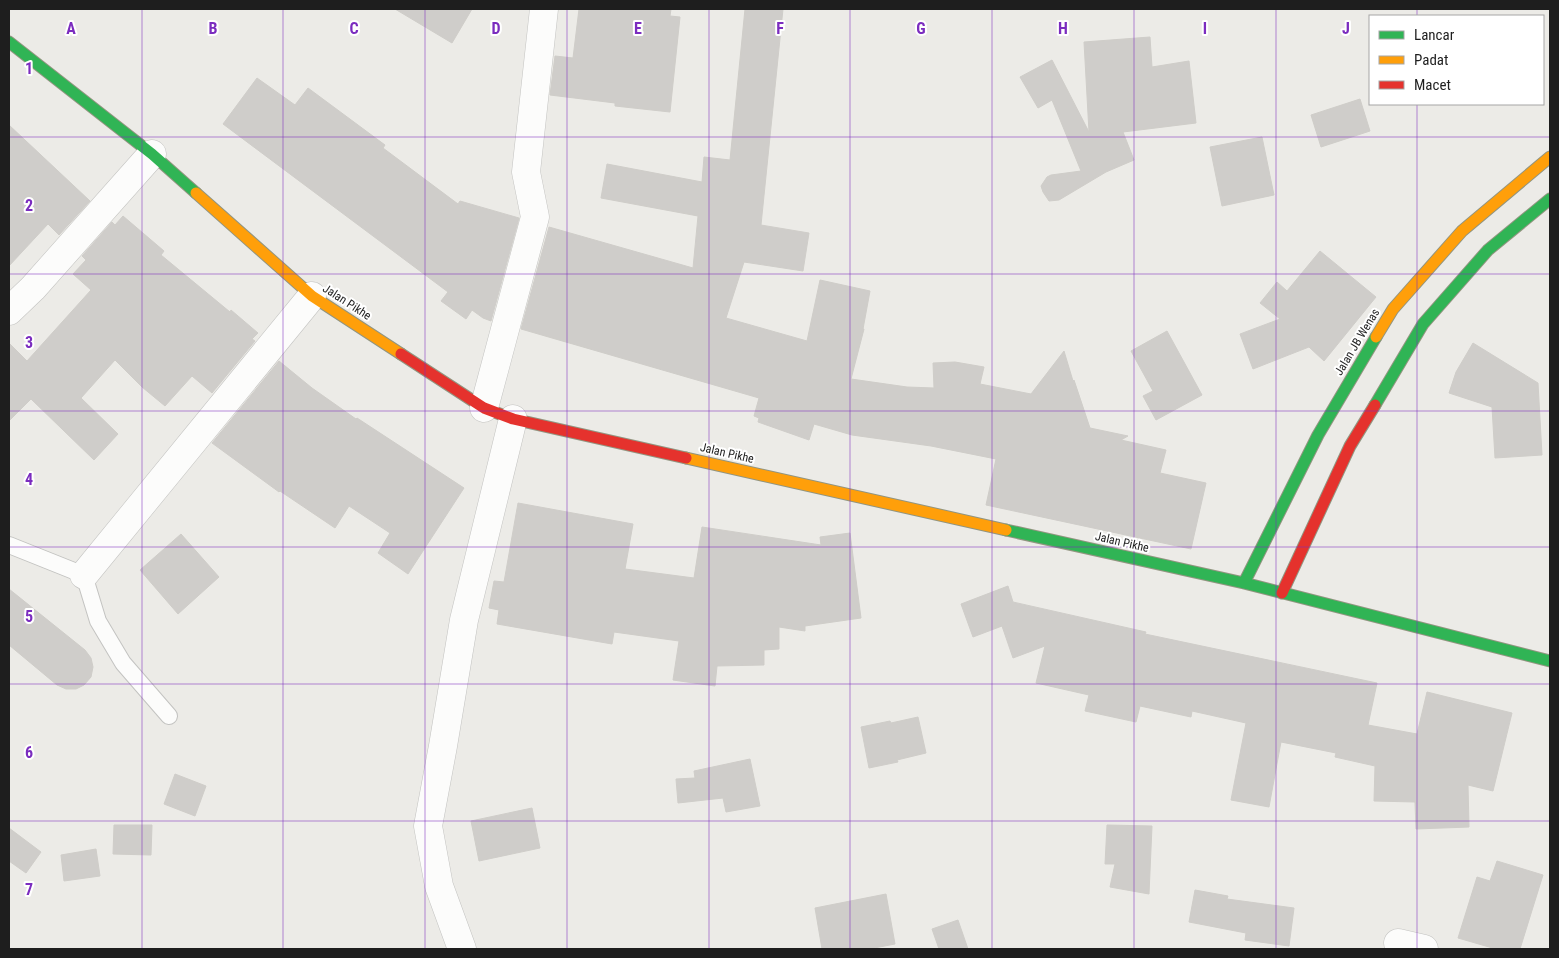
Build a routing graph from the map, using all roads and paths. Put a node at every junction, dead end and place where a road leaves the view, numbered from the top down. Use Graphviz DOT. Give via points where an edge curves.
graph roads {
  1 [pos="544,9"];
  2 [pos="9,42"];
  3 [pos="152,154"];
  4 [pos="1550,157"];
  5 [pos="1550,198"];
  6 [pos="312,296"];
  7 [pos="9,311"];
  8 [pos="484,408"];
  9 [pos="512,419"];
  10 [pos="9,545"];
  11 [pos="84,575"];
  12 [pos="1244,583"];
  13 [pos="1282,593"];
  14 [pos="1550,661"];
  15 [pos="169,716"];
  16 [pos="1398,943"];
  17 [pos="462,949"];
  18 [pos="1424,949"];
  1 -- 8 [label="street" via="526,172 535,217"];
  2 -- 3 [label="main road, Jalan Pikhe"];
  3 -- 6 [label="main road, Jalan Pikhe"];
  3 -- 7 [label="street"];
  4 -- 12 [label="main road, Jalan JB Wenas" via="1462,232 1393,309 1318,435"];
  5 -- 13 [label="main road" via="1488,250 1423,324 1350,446"];
  6 -- 8 [label="main road, Jalan Pikhe"];
  6 -- 11 [label="street"];
  8 -- 9 [label="main road, Jalan Pikhe"];
  9 -- 12 [label="main road, Jalan Pikhe"];
  9 -- 17 [label="street" via="464,620 428,826 439,886"];
  10 -- 11 [label="lane"];
  11 -- 15 [label="lane" via="98,621 123,663"];
  12 -- 13 [label="main road, Jalan Pikhe"];
  13 -- 14 [label="main road, Jalan Pikhe"];
  16 -- 18 [label="street"];
}
